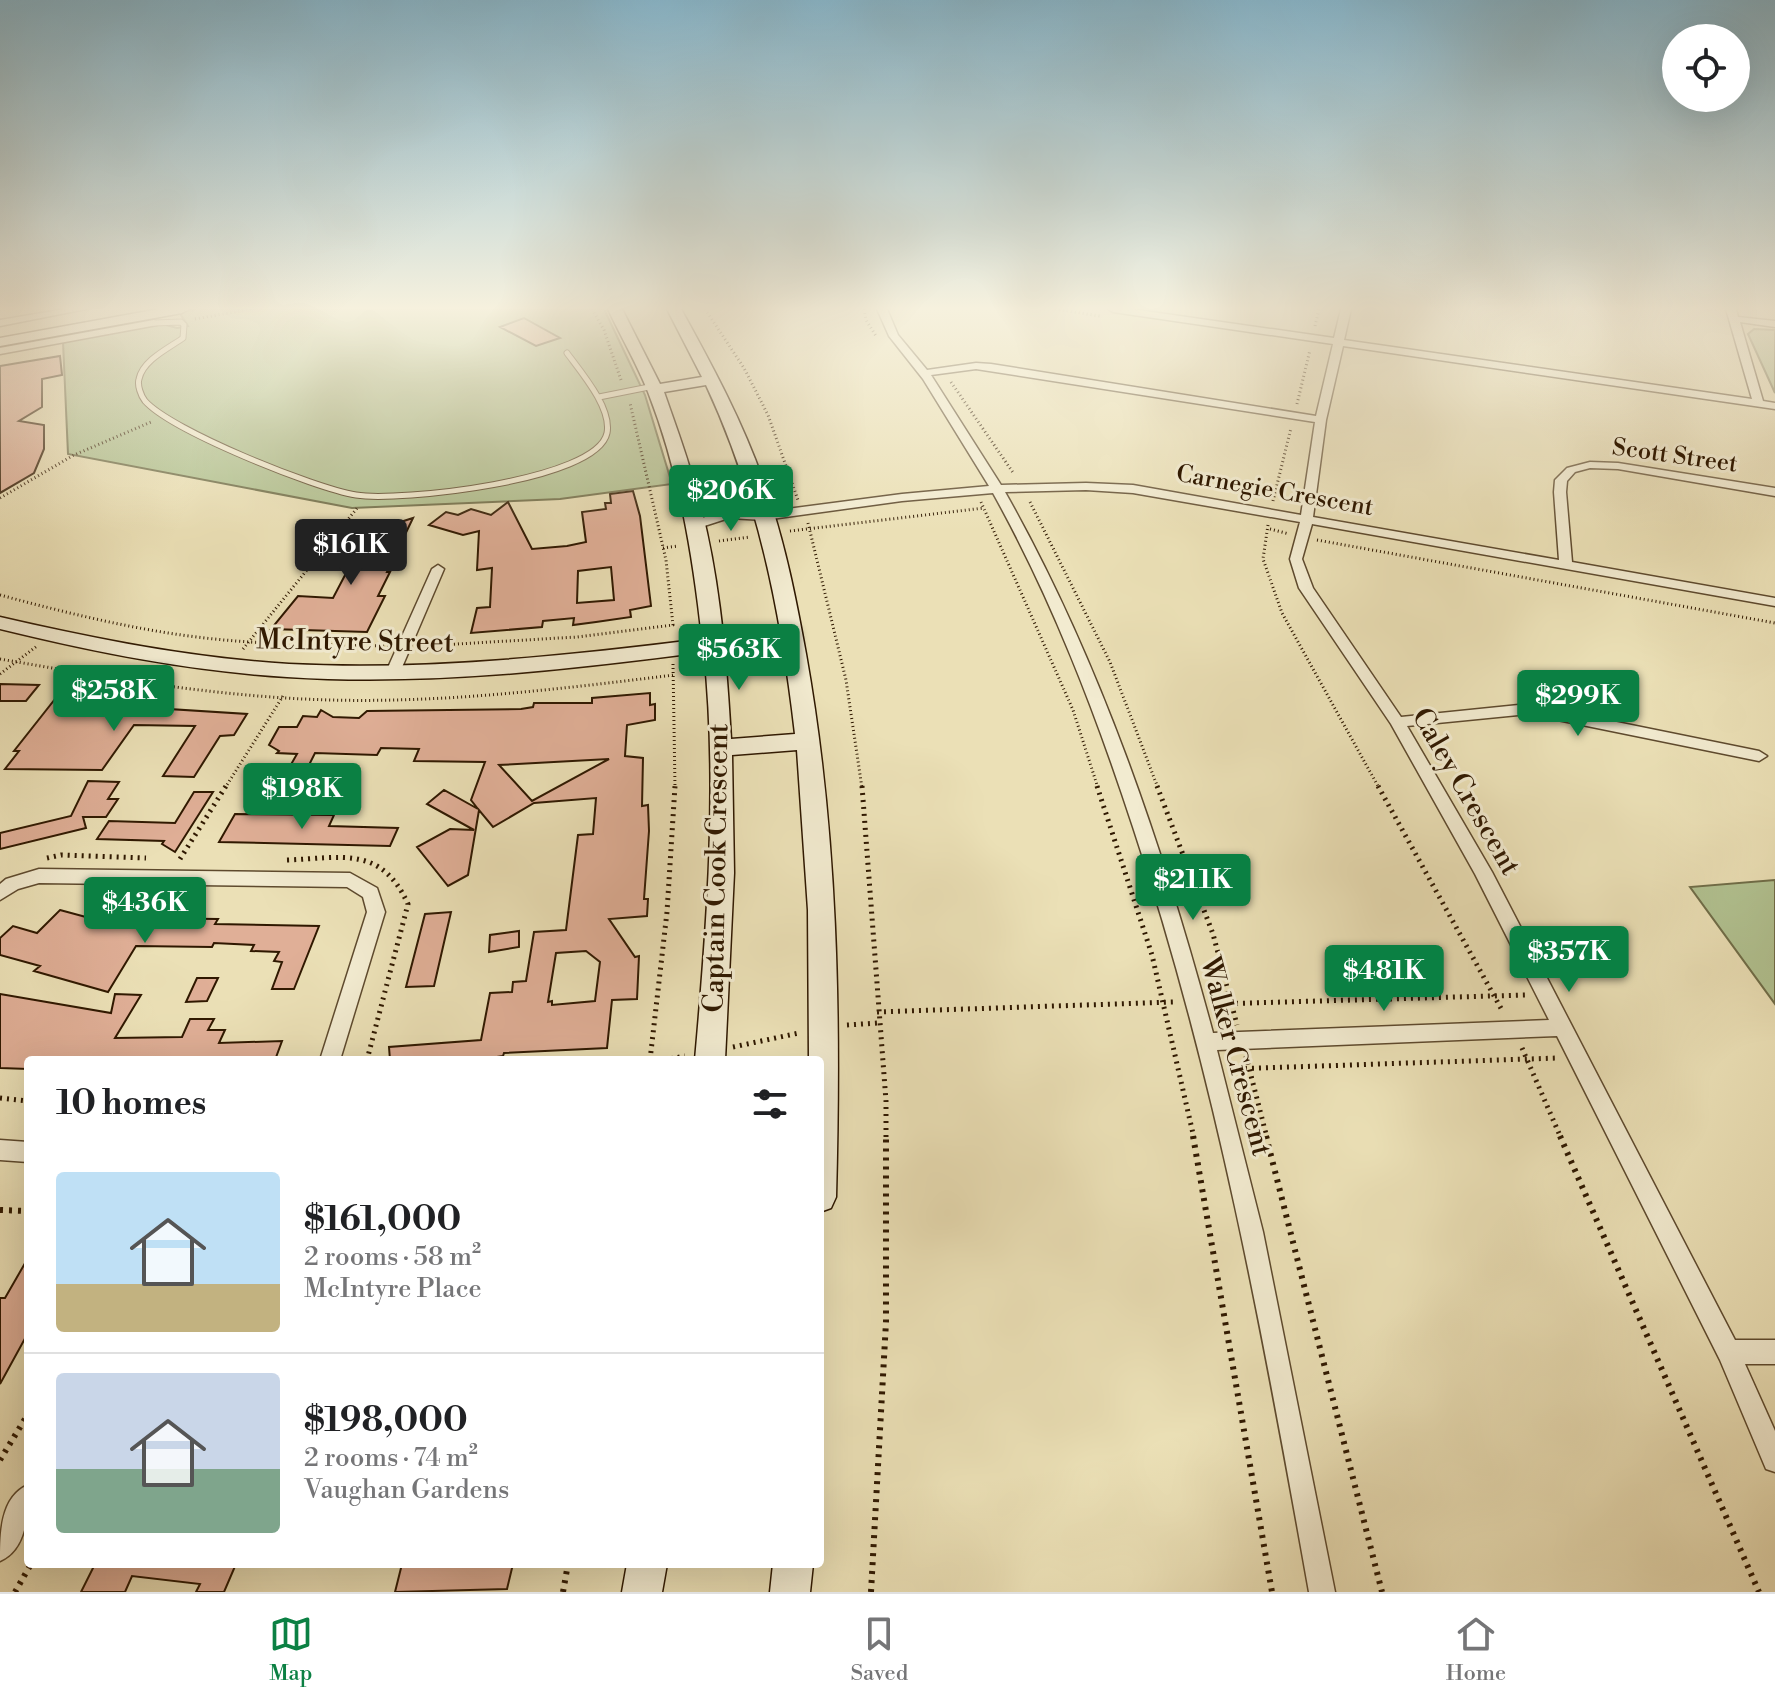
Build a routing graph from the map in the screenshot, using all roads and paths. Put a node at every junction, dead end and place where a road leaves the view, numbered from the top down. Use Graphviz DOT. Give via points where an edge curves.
graph roads {
  1 [pos="139,383"];
  2 [pos="589,383"];
  3 [pos="623,383"];
  4 [pos="653,383"];
  5 [pos="673,383"];
  6 [pos="712,383"];
  7 [pos="752,383"];
  8 [pos="931,383"];
  9 [pos="1094,383"];
  10 [pos="1302,383"];
  11 [pos="1329,383"];
  12 [pos="1619,383"];
  13 [pos="1752,383"];
  14 [pos="654,386"];
  15 [pos="626,392"];
  16 [pos="599,397"];
  17 [pos="1759,404"];
  18 [pos="1775,406"];
  19 [pos="1294,415"];
  20 [pos="164,416"];
  21 [pos="1321,420"];
  22 [pos="996,487"];
  23 [pos="975,489"];
  24 [pos="1775,492"];
  25 [pos="367,496"];
  26 [pos="0,498"];
  27 [pos="1044,503"];
  28 [pos="1006,506"];
  29 [pos="984,508"];
  30 [pos="802,510"];
  31 [pos="1271,511"];
  32 [pos="1307,518"];
  33 [pos="767,525"];
  34 [pos="810,529"];
  35 [pos="1268,529"];
  36 [pos="697,534"];
  37 [pos="1300,537"];
  38 [pos="663,548"];
  39 [pos="1566,563"];
  40 [pos="438,569"];
  41 [pos="0,595"];
  42 [pos="1775,602"];
  43 [pos="1775,623"];
  44 [pos="10,626"];
  45 [pos="50,636"];
  46 [pos="0,642"];
  47 [pos="249,642"];
  48 [pos="713,644"];
  49 [pos="405,646"];
  50 [pos="672,650"];
  51 [pos="0,659"];
  52 [pos="17,662"];
  53 [pos="393,672"];
  54 [pos="0,674"];
  55 [pos="674,675"];
  56 [pos="283,696"];
  57 [pos="1397,722"];
  58 [pos="808,734"];
  59 [pos="720,742"];
  60 [pos="1759,756"];
  61 [pos="180,859"];
  62 [pos="0,893"];
  63 [pos="1494,995"];
  64 [pos="1546,995"];
  65 [pos="1163,1001"];
  66 [pos="1196,1004"];
  67 [pos="877,1012"];
  68 [pos="878,1023"];
  69 [pos="824,1027"];
  70 [pos="1563,1028"];
  71 [pos="1513,1030"];
  72 [pos="1207,1042"];
  73 [pos="331,1056"];
  74 [pos="650,1056"];
  75 [pos="710,1056"];
  76 [pos="823,1056"];
  77 [pos="1578,1058"];
  78 [pos="1528,1059"];
  79 [pos="1213,1069"];
  80 [pos="0,1098"];
  81 [pos="24,1101"];
  82 [pos="0,1150"];
  83 [pos="24,1152"];
  84 [pos="0,1210"];
  85 [pos="24,1211"];
  86 [pos="1728,1352"];
  87 [pos="1775,1352"];
  88 [pos="24,1421"];
  89 [pos="0,1460"];
  90 [pos="1775,1460"];
  91 [pos="24,1505"];
  92 [pos="0,1548"];
  93 [pos="29,1568"];
  94 [pos="567,1568"];
  95 [pos="646,1568"];
  96 [pos="793,1568"];
  97 [pos="15,1592"];
  98 [pos="563,1592"];
  99 [pos="642,1592"];
  100 [pos="790,1592"];
  101 [pos="871,1592"];
  102 [pos="1272,1592"];
  103 [pos="1322,1592"];
  104 [pos="1759,1592"];
  1 -- 20 [label="lane" via="146,403"];
  2 -- 16 [label="lane"];
  3 -- 15 [label="path"];
  4 -- 14 [label="main road, Captain Cook Crescent"];
  5 -- 14 [label="main road"];
  6 -- 33 [label="main road" via="744,451"];
  7 -- 30 [label="path"];
  8 -- 22 [label="street, Walker Crescent"];
  9 -- 19 [label="street"];
  10 -- 19 [label="path"];
  11 -- 21 [label="street, Caley Crescent"];
  12 -- 17 [label="street"];
  13 -- 17 [label="street"];
  14 -- 15 [label="lane"];
  14 -- 36 [label="main road, Captain Cook Crescent" via="683,464"];
  15 -- 16 [label="lane"];
  15 -- 38 [label="path"];
  16 -- 25 [label="lane" via="608,431 600,447 572,462 487,487"];
  17 -- 18 [label="street"];
  19 -- 21 [label="street"];
  19 -- 31 [label="path"];
  20 -- 25 [label="lane" via="311,483"];
  20 -- 26 [label="path" via="74,455"];
  21 -- 32 [label="street, Caley Crescent"];
  22 -- 23 [label="street, Carnegie Crescent"];
  22 -- 28 [label="street, Walker Crescent"];
  22 -- 31 [label="street, Carnegie Crescent" via="1133,489"];
  23 -- 29 [label="path"];
  23 -- 30 [label="street, Carnegie Crescent"];
  24 -- 39 [label="street, Scott Street" via="1618,466 1571,470 1561,480 1560,492"];
  25 -- 47 [label="path"];
  27 -- 28 [label="path"];
  28 -- 29 [label="path"];
  28 -- 66 [label="street, Walker Crescent" via="1074,645 1104,721"];
  29 -- 34 [label="path"];
  29 -- 65 [label="path" via="1073,710"];
  30 -- 33 [label="street, Carnegie Crescent"];
  30 -- 34 [label="path"];
  31 -- 32 [label="street, Carnegie Crescent"];
  31 -- 35 [label="path"];
  32 -- 37 [label="street, Caley Crescent"];
  32 -- 39 [label="street, Carnegie Crescent"];
  33 -- 34 [label="path"];
  33 -- 36 [label="path"];
  33 -- 36 [label="street, Carnegie Crescent" via="712,527"];
  33 -- 58 [label="main road"];
  34 -- 67 [label="path" via="846,680 866,813"];
  35 -- 37 [label="path"];
  35 -- 63 [label="path" via="1263,559 1282,613"];
  36 -- 38 [label="path"];
  36 -- 48 [label="main road, Captain Cook Crescent"];
  37 -- 43 [label="path"];
  37 -- 57 [label="street, Caley Crescent" via="1296,559 1306,588"];
  38 -- 49 [label="path" via="673,625 495,643"];
  39 -- 42 [label="street, Carnegie Crescent"];
  40 -- 49 [label="street"];
  41 -- 47 [label="path" via="133,627"];
  44 -- 45 [label="main road, McIntyre Street"];
  44 -- 46 [label="main road"];
  45 -- 52 [label="path"];
  45 -- 53 [label="main road, McIntyre Street" via="214,664"];
  47 -- 49 [label="path"];
  48 -- 50 [label="main road, McIntyre Street"];
  48 -- 59 [label="main road, Captain Cook Crescent"];
  49 -- 53 [label="street"];
  50 -- 53 [label="main road, McIntyre Street" via="600,660"];
  50 -- 55 [label="path"];
  51 -- 52 [label="path"];
  52 -- 54 [label="path"];
  52 -- 56 [label="path" via="130,681"];
  55 -- 56 [label="path" via="387,700"];
  55 -- 74 [label="path" via="671,889"];
  56 -- 61 [label="path"];
  57 -- 60 [label="street" via="1528,709"];
  57 -- 64 [label="street, Caley Crescent"];
  58 -- 59 [label="main road"];
  58 -- 69 [label="main road"];
  59 -- 75 [label="main road, Captain Cook Crescent" via="720,900"];
  62 -- 73 [label="street" via="39,876 350,880 371,893 376,912"];
  63 -- 64 [label="path"];
  63 -- 66 [label="path"];
  63 -- 71 [label="path"];
  64 -- 70 [label="street, Caley Crescent"];
  65 -- 66 [label="path"];
  65 -- 67 [label="path"];
  65 -- 102 [label="path" via="1188,1106"];
  66 -- 72 [label="street, Walker Crescent"];
  67 -- 68 [label="path"];
  68 -- 69 [label="path"];
  68 -- 101 [label="path" via="886,1101 886,1322"];
  69 -- 75 [label="path"];
  69 -- 76 [label="main road"];
  70 -- 71 [label="street"];
  70 -- 77 [label="street, Caley Crescent"];
  71 -- 72 [label="street"];
  71 -- 78 [label="path"];
  72 -- 79 [label="street, Walker Crescent"];
  77 -- 78 [label="path"];
  77 -- 86 [label="street, Caley Crescent"];
  78 -- 79 [label="path"];
  78 -- 104 [label="path"];
  79 -- 103 [label="street, Walker Crescent" via="1273,1334"];
  80 -- 81 [label="path"];
  82 -- 83 [label="street"];
  84 -- 85 [label="path"];
  86 -- 87 [label="street"];
  86 -- 90 [label="street, Caley Crescent"];
  88 -- 89 [label="path"];
  91 -- 92 [label="street"];
  93 -- 97 [label="path"];
  94 -- 98 [label="path"];
  95 -- 99 [label="main road"];
  96 -- 100 [label="main road"];
}
